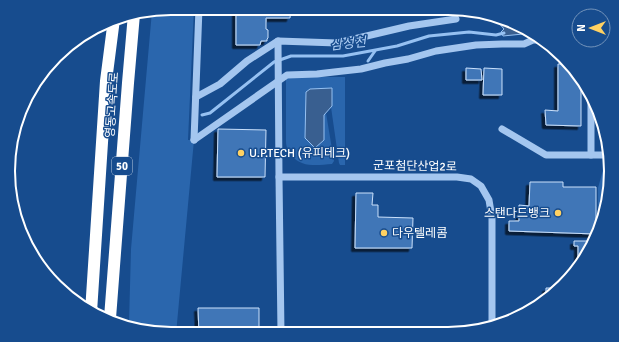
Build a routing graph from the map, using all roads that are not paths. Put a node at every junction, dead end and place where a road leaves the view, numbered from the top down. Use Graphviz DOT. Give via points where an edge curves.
graph roads {
  1 [pos="199,15"];
  2 [pos="134,19"];
  3 [pos="456,19"];
  4 [pos="113,26"];
  5 [pos="533,40"];
  6 [pos="278,41"];
  7 [pos="279,80"];
  8 [pos="196,98"];
  9 [pos="591,109"];
  10 [pos="502,129"];
  11 [pos="591,155"];
  12 [pos="603,155"];
  13 [pos="279,177"];
  14 [pos="91,305"];
  15 [pos="110,315"];
  16 [pos="492,321"];
  17 [pos="281,327"];
  1 -- 8 [label="street"];
  2 -- 15 [label="highway, 영동고속도로 / 50"];
  3 -- 6 [label="street" via="409,26 337,43"];
  4 -- 14 [label="highway, 영동고속도로 / 50" via="106,81"];
  5 -- 7 [label="street" via="524,44 476,45 436,51 361,68 287,75"];
  6 -- 7 [label="street"];
  6 -- 8 [label="street" via="247,61 220,84"];
  7 -- 8 [label="street" via="194,140"];
  7 -- 13 [label="street"];
  9 -- 11 [label="street"];
  10 -- 11 [label="street" via="546,155"];
  11 -- 12 [label="street"];
  13 -- 16 [label="street, 군포첨단산업2로" via="471,179 481,186 490,200"];
  13 -- 17 [label="street"];
}
